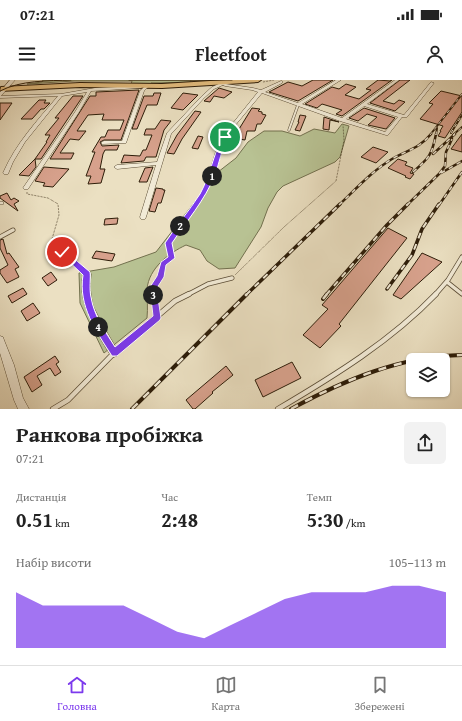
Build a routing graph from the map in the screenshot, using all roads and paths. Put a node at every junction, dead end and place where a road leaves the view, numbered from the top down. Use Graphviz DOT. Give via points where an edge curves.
graph roads {
  1 [pos="9,80"];
  2 [pos="14,80"];
  3 [pos="258,80"];
  4 [pos="339,80"];
  5 [pos="394,80"];
  6 [pos="281,82"];
  7 [pos="223,83"];
  8 [pos="432,83"];
  9 [pos="146,87"];
  10 [pos="89,91"];
  11 [pos="1,92"];
  12 [pos="260,93"];
  13 [pos="61,95"];
  14 [pos="363,104"];
  15 [pos="298,105"];
  16 [pos="401,116"];
  17 [pos="342,120"];
  18 [pos="289,130"];
  19 [pos="104,143"];
  20 [pos="159,163"];
  21 [pos="116,167"];
  22 [pos="214,167"];
  23 [pos="6,173"];
  24 [pos="27,191"];
  25 [pos="143,217"];
  26 [pos="13,230"];
  27 [pos="0,237"];
  28 [pos="462,257"];
  29 [pos="87,274"];
  30 [pos="232,278"];
  31 [pos="447,282"];
  32 [pos="462,294"];
  33 [pos="157,318"];
  34 [pos="0,340"];
  35 [pos="114,353"];
  36 [pos="24,409"];
  37 [pos="53,409"];
  38 [pos="278,409"];
  1 -- 11 [label="highway"];
  2 -- 11 [label="street"];
  3 -- 7 [label="highway"];
  4 -- 15 [label="street"];
  5 -- 14 [label="street"];
  6 -- 12 [label="street"];
  7 -- 9 [label="highway"];
  7 -- 12 [label="street" via="253,89"];
  7 -- 20 [label="street" via="212,88 169,134"];
  8 -- 16 [label="street" via="405,116"];
  9 -- 10 [label="street"];
  9 -- 11 [label="highway" via="85,85"];
  9 -- 19 [label="street" via="124,142"];
  10 -- 13 [label="street"];
  10 -- 24 [label="street"];
  11 -- 13 [label="street"];
  12 -- 15 [label="street"];
  12 -- 22 [label="street" via="225,137"];
  13 -- 23 [label="street" via="16,150"];
  14 -- 16 [label="street"];
  14 -- 17 [label="street"];
  15 -- 17 [label="street"];
  15 -- 18 [label="lane"];
  16 -- 17 [label="street" via="386,134"];
  17 -- 30 [label="path" via="344,140 336,181"];
  20 -- 21 [label="street"];
  20 -- 25 [label="street"];
  22 -- 33 [label="path" via="202,195 168,243 172,258 163,264 160,277 151,290"];
  24 -- 29 [label="path" via="58,204 59,215 52,239 62,252"];
  26 -- 27 [label="lane"];
  28 -- 31 [label="lane"];
  29 -- 35 [label="street" via="85,286 93,319"];
  30 -- 33 [label="lane" via="208,284 175,301"];
  31 -- 32 [label="lane"];
  31 -- 38 [label="lane" via="403,326 315,388"];
  33 -- 35 [label="lane"];
  34 -- 36 [label="street"];
  35 -- 37 [label="lane" via="68,400"];
}
